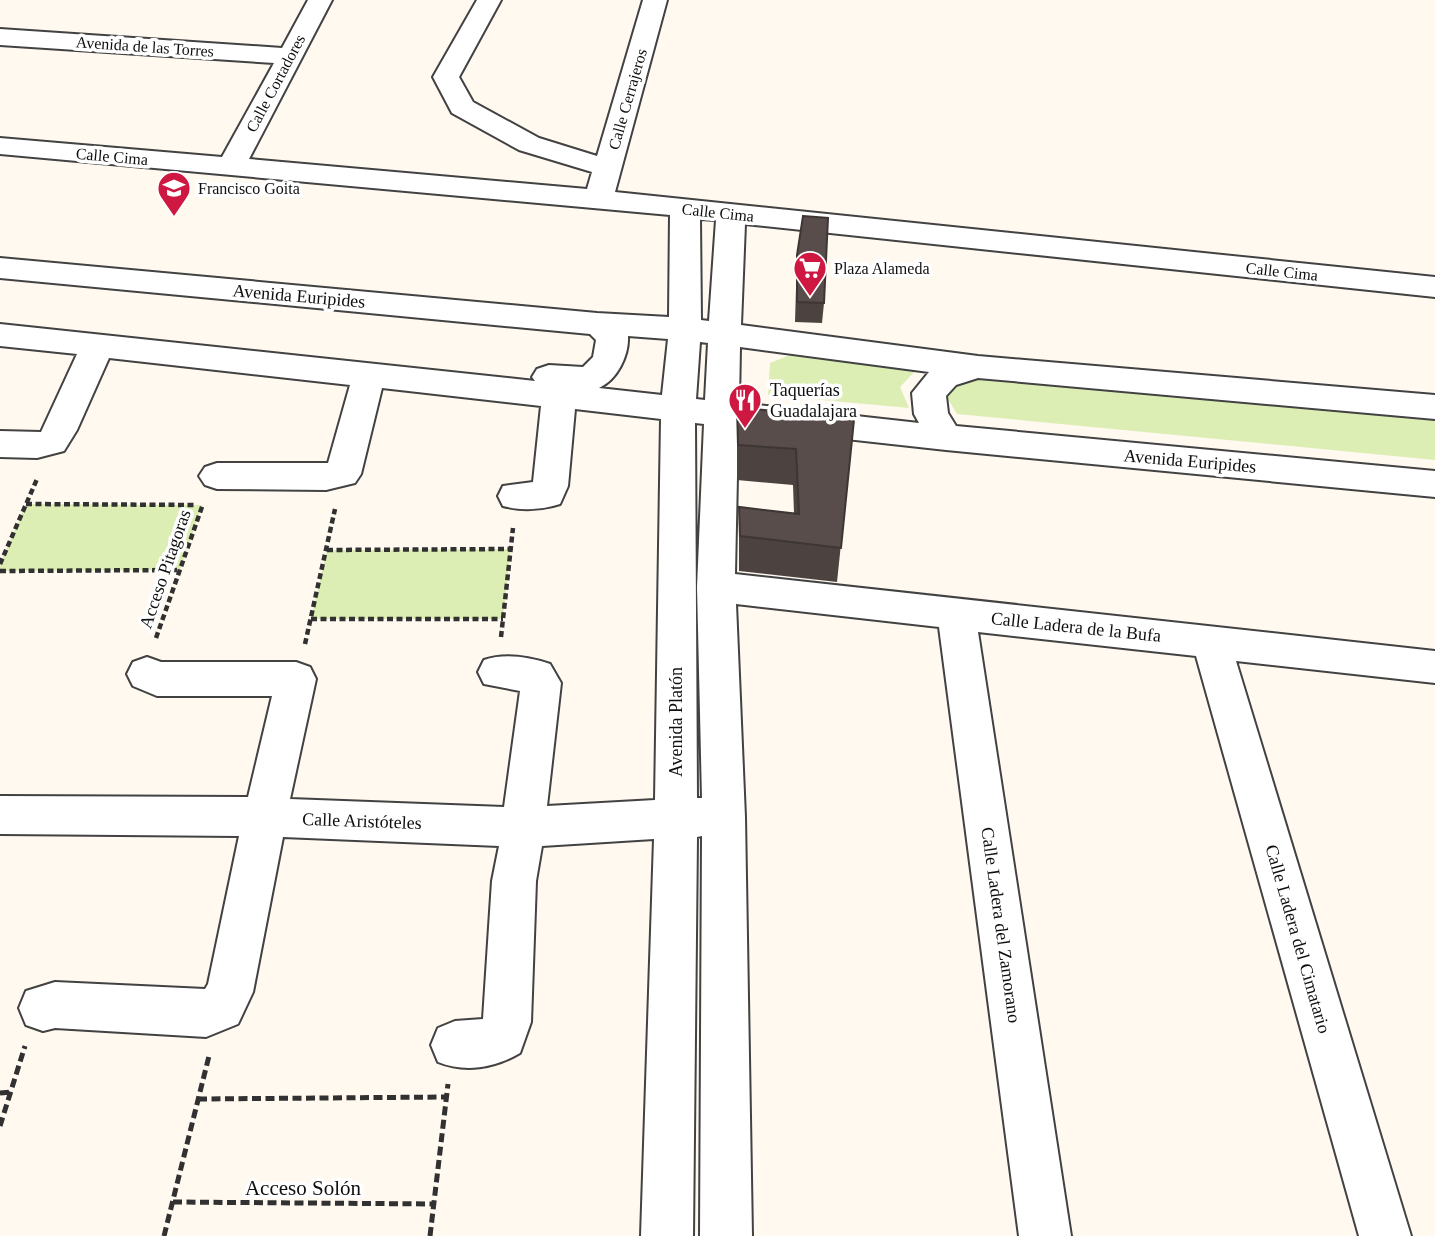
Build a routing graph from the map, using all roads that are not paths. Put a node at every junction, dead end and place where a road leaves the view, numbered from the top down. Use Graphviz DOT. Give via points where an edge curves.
graph roads {
  1 [pos="320,0"];
  2 [pos="489,0"];
  3 [pos="655,0"];
  4 [pos="0,37"];
  5 [pos="290,56"];
  6 [pos="0,60"];
  7 [pos="277,79"];
  8 [pos="0,146"];
  9 [pos="231,167"];
  10 [pos="607,167"];
  11 [pos="599,199"];
  12 [pos="685,209"];
  13 [pos="731,213"];
  14 [pos="0,268"];
  15 [pos="1435,287"];
  16 [pos="597,324"];
  17 [pos="704,332"];
  18 [pos="0,334"];
  19 [pos="98,345"];
  20 [pos="978,367"];
  21 [pos="369,373"];
  22 [pos="591,379"];
  23 [pos="425,380"];
  24 [pos="559,396"];
  25 [pos="678,396"];
  26 [pos="1435,407"];
  27 [pos="723,413"];
  28 [pos="946,438"];
  29 [pos="0,444"];
  30 [pos="1435,484"];
  31 [pos="210,491"];
  32 [pos="516,496"];
  33 [pos="716,587"];
  34 [pos="956,614"];
  35 [pos="1211,642"];
  36 [pos="1435,667"];
  37 [pos="498,672"];
  38 [pos="147,674"];
  39 [pos="0,815"];
  40 [pos="265,817"];
  41 [pos="676,817"];
  42 [pos="724,817"];
  43 [pos="524,827"];
  44 [pos="43,1008"];
  45 [pos="455,1045"];
  46 [pos="667,1236"];
  47 [pos="726,1236"];
  48 [pos="1045,1236"];
  49 [pos="1385,1236"];
  1 -- 5 [label="street, Calle Cortadores"];
  2 -- 10 [label="street" via="446,77 462,107 529,144"];
  3 -- 10 [label="street, Calle Cerrajeros"];
  4 -- 5 [label="street, Avenida de las Torres"];
  5 -- 7 [label="street, Calle Cortadores"];
  6 -- 7 [label="street, Avenida de las Torres"];
  7 -- 9 [label="street, Calle Cortadores"];
  8 -- 9 [label="street, Calle Cima"];
  9 -- 11 [label="street, Calle Cima"];
  10 -- 11 [label="street, Calle Cerrajeros"];
  11 -- 12 [label="street, Calle Cima"];
  12 -- 13 [label="street, Calle Cima"];
  12 -- 17 [label="street, Avenida Platón"];
  13 -- 15 [label="street, Calle Cima"];
  13 -- 17 [label="street, Avenida Platón"];
  14 -- 16 [label="street, Avenida Euripides"];
  16 -- 17 [label="street, Avenida Euripides"];
  16 -- 22 [label="street" via="612,333 614,346 606,366"];
  17 -- 20 [label="street, Avenida Euripides"];
  17 -- 25 [label="street, Avenida Platón"];
  17 -- 27 [label="street, Avenida Platón"];
  18 -- 19 [label="street, Avenida Euripides"];
  19 -- 21 [label="street, Avenida Euripides"];
  19 -- 29 [label="street" via="52,442"];
  20 -- 26 [label="street, Avenida Euripides"];
  20 -- 28 [label="street, Avenida Euripides" via="944,377 929,393 931,414"];
  21 -- 23 [label="street, Avenida Euripides"];
  21 -- 31 [label="street" via="343,474"];
  22 -- 23 [label="street, Avenida Euripides" via="478,372"];
  22 -- 25 [label="street, Avenida Euripides"];
  23 -- 24 [label="street, Avenida Euripides"];
  24 -- 25 [label="street, Avenida Euripides"];
  24 -- 32 [label="street" via="547,495"];
  25 -- 27 [label="street, Avenida Euripides"];
  25 -- 41 [label="street, Avenida Platón"];
  27 -- 28 [label="street, Avenida Euripides"];
  27 -- 33 [label="street, Avenida Platón"];
  28 -- 30 [label="street, Avenida Euripides"];
  33 -- 34 [label="street, Calle Ladera de la Bufa"];
  33 -- 42 [label="street, Avenida Platón"];
  34 -- 35 [label="street, Calle Ladera de la Bufa"];
  34 -- 48 [label="street, Calle Ladera del Zamorano"];
  35 -- 36 [label="street, Calle Ladera de la Bufa"];
  35 -- 49 [label="street, Calle Ladera del Cimatario"];
  37 -- 43 [label="street" via="525,673 541,683"];
  38 -- 40 [label="street" via="157,679 296,679"];
  39 -- 40 [label="street, Calle Aristóteles"];
  40 -- 43 [label="street, Calle Aristóteles"];
  40 -- 44 [label="street" via="230,992 221,1007 206,1013"];
  41 -- 42 [label="street, Calle Aristóteles"];
  41 -- 43 [label="street, Calle Aristóteles"];
  41 -- 46 [label="street, Avenida Platón"];
  42 -- 47 [label="street, Avenida Platón"];
  43 -- 45 [label="street" via="514,881 503,1036 492,1042"];
}
